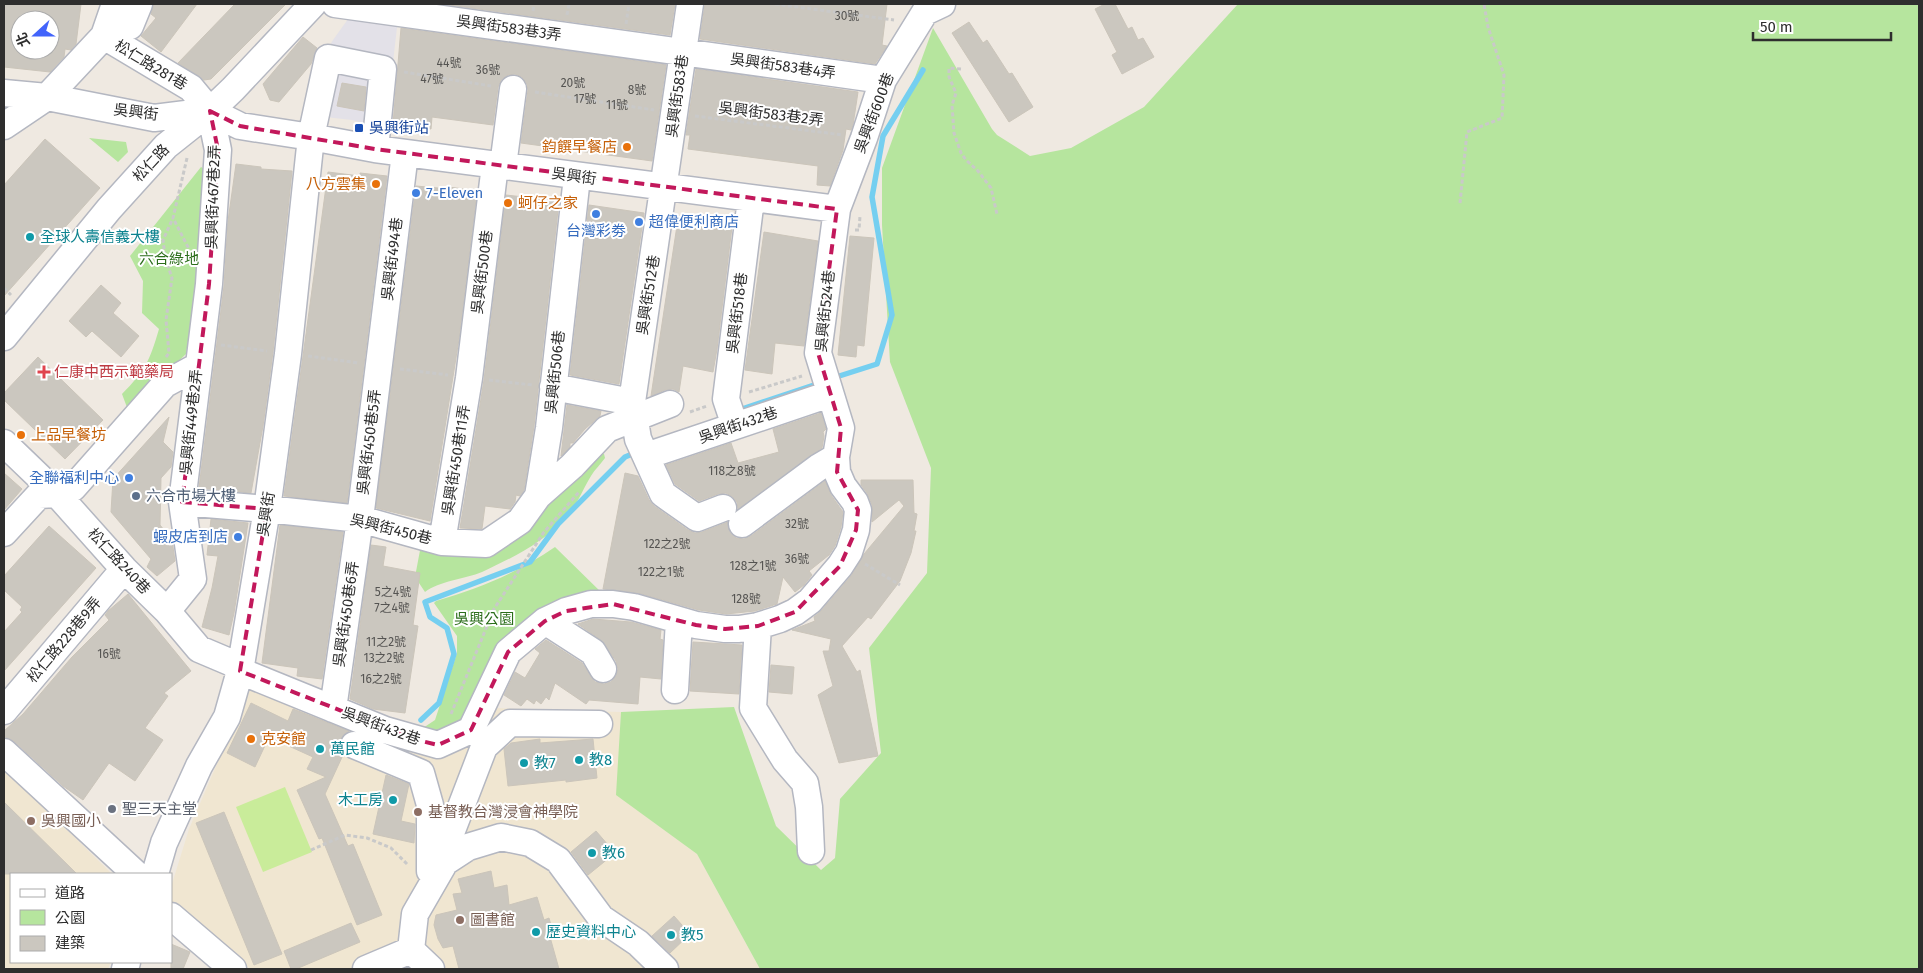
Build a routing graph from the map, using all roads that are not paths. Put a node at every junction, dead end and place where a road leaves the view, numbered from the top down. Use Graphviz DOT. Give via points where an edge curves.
graph roads {
  1 [pos="115,4"];
  2 [pos="138,4"];
  3 [pos="313,4"];
  4 [pos="335,4"];
  5 [pos="690,4"];
  6 [pos="925,11"];
  7 [pos="104,36"];
  8 [pos="684,53"];
  9 [pos="883,80"];
  10 [pos="513,89"];
  11 [pos="4,93"];
  12 [pos="47,97"];
  13 [pos="210,111"];
  14 [pos="4,126"];
  15 [pos="311,137"];
  16 [pos="375,149"];
  17 [pos="405,153"];
  18 [pos="499,166"];
  19 [pos="577,176"];
  20 [pos="664,188"];
  21 [pos="751,198"];
  22 [pos="837,209"];
  23 [pos="4,337"];
  24 [pos="199,354"];
  25 [pos="378,366"];
  26 [pos="469,378"];
  27 [pos="553,387"];
  28 [pos="830,394"];
  29 [pos="677,409"];
  30 [pos="633,411"];
  31 [pos="735,426"];
  32 [pos="4,442"];
  33 [pos="646,456"];
  34 [pos="836,457"];
  35 [pos="58,494"];
  36 [pos="538,496"];
  37 [pos="182,502"];
  38 [pos="267,508"];
  39 [pos="360,519"];
  40 [pos="4,533"];
  41 [pos="442,542"];
  42 [pos="486,544"];
  43 [pos="124,568"];
  44 [pos="167,610"];
  45 [pos="679,620"];
  46 [pos="545,621"];
  47 [pos="758,626"];
  48 [pos="603,669"];
  49 [pos="240,671"];
  50 [pos="674,690"];
  51 [pos="333,709"];
  52 [pos="4,712"];
  53 [pos="599,724"];
  54 [pos="354,745"];
  55 [pos="4,752"];
  56 [pos="810,851"];
  57 [pos="135,873"];
  58 [pos="155,873"];
  59 [pos="430,887"];
  60 [pos="172,917"];
  61 [pos="411,950"];
  62 [pos="233,969"];
  63 [pos="366,969"];
  64 [pos="430,969"];
  65 [pos="665,969"];
  1 -- 7 [label="street"];
  2 -- 7 [label="street, 松仁路281巷" via="130,26"];
  3 -- 13 [label="street, 松仁路"];
  4 -- 8 [label="street, 吳興街583巷3弄"];
  5 -- 8 [label="street, 吳興街583巷"];
  6 -- 9 [label="street, 吳興街600巷"];
  7 -- 12 [label="street"];
  7 -- 13 [label="street, 松仁路281巷" via="191,88"];
  8 -- 9 [label="street, 吳興街583巷4弄"];
  8 -- 20 [label="street, 吳興街583巷"];
  9 -- 22 [label="street, 吳興街600巷"];
  10 -- 18 [label="street, 吳興街500巷"];
  11 -- 12 [label="street, 吳興街"];
  12 -- 13 [label="street, 吳興街" via="154,118"];
  12 -- 14 [label="street"];
  13 -- 15 [label="street, 吳興街" via="240,126"];
  13 -- 23 [label="street, 松仁路" via="166,146 109,208"];
  13 -- 24 [label="street, 吳興街467巷2弄" via="218,150 209,284"];
  15 -- 16 [label="street, 吳興街"];
  15 -- 16 [label="street" via="328,58 383,69"];
  15 -- 38 [label="street, 吳興街" via="288,354"];
  16 -- 17 [label="street, 吳興街"];
  17 -- 18 [label="street, 吳興街"];
  17 -- 25 [label="street, 吳興街494巷"];
  18 -- 19 [label="street, 吳興街"];
  18 -- 26 [label="street, 吳興街500巷"];
  19 -- 20 [label="street, 吳興街"];
  19 -- 27 [label="street, 吳興街506巷"];
  20 -- 21 [label="street, 吳興街"];
  20 -- 30 [label="street, 吳興街512巷"];
  21 -- 22 [label="street, 吳興街"];
  21 -- 31 [label="street, 吳興街518巷" via="726,399"];
  22 -- 28 [label="street, 吳興街524巷" via="818,353"];
  24 -- 35 [label="street" via="165,384 73,488"];
  24 -- 37 [label="street, 吳興街449巷2弄"];
  25 -- 39 [label="street, 吳興街450巷5弄"];
  26 -- 41 [label="street, 吳興街450巷11弄"];
  27 -- 30 [label="street"];
  27 -- 36 [label="street, 吳興街506巷"];
  28 -- 31 [label="street, 吳興街432巷"];
  28 -- 34 [label="street, 吳興街524巷" via="841,434"];
  29 -- 30 [label="street"];
  30 -- 33 [label="street, 吳興街512巷" via="638,439"];
  30 -- 36 [label="street" via="607,430"];
  31 -- 33 [label="street, 吳興街432巷"];
  32 -- 35 [label="street, 松仁路240巷"];
  33 -- 34 [label="street, 吳興街512巷" via="663,494 697,518 733,516"];
  34 -- 47 [label="street, 吳興街524巷" via="837,472 858,510 849,552 810,601 795,612"];
  35 -- 40 [label="street" via="39,495"];
  35 -- 43 [label="street, 松仁路240巷"];
  36 -- 42 [label="street, 吳興街506巷" via="520,521"];
  37 -- 38 [label="street, 吳興街450巷"];
  37 -- 44 [label="street, 吳興街449巷2弄" via="193,579"];
  38 -- 39 [label="street, 吳興街450巷"];
  38 -- 49 [label="street, 吳興街"];
  39 -- 41 [label="street, 吳興街450巷"];
  39 -- 51 [label="street, 吳興街450巷6弄"];
  41 -- 42 [label="street, 吳興街450巷"];
  43 -- 44 [label="street, 松仁路240巷"];
  43 -- 52 [label="street, 松仁路228巷9弄"];
  44 -- 49 [label="street, 松仁路240巷" via="199,649"];
  45 -- 46 [label="street, 吳興街432巷" via="634,607 598,604 566,611"];
  45 -- 47 [label="street, 吳興街432巷" via="725,629"];
  45 -- 50 [label="street"];
  46 -- 48 [label="street" via="592,652"];
  46 -- 51 [label="street, 吳興街432巷" via="508,652 471,730 438,745 385,730"];
  47 -- 56 [label="street" via="753,708 785,760 805,782"];
  49 -- 51 [label="street, 吳興街432巷"];
  49 -- 58 [label="street, 吳興街" via="227,717 199,766 168,834"];
  53 -- 59 [label="street" via="510,723 484,747"];
  54 -- 59 [label="street" via="421,774 430,804"];
  55 -- 57 [label="street"];
  59 -- 61 [label="street" via="415,914"];
  59 -- 65 [label="street" via="445,862 468,847 501,837 530,843 558,860 601,918 638,943"];
  60 -- 62 [label="street"];
  61 -- 63 [label="street"];
  61 -- 64 [label="street"];
}
